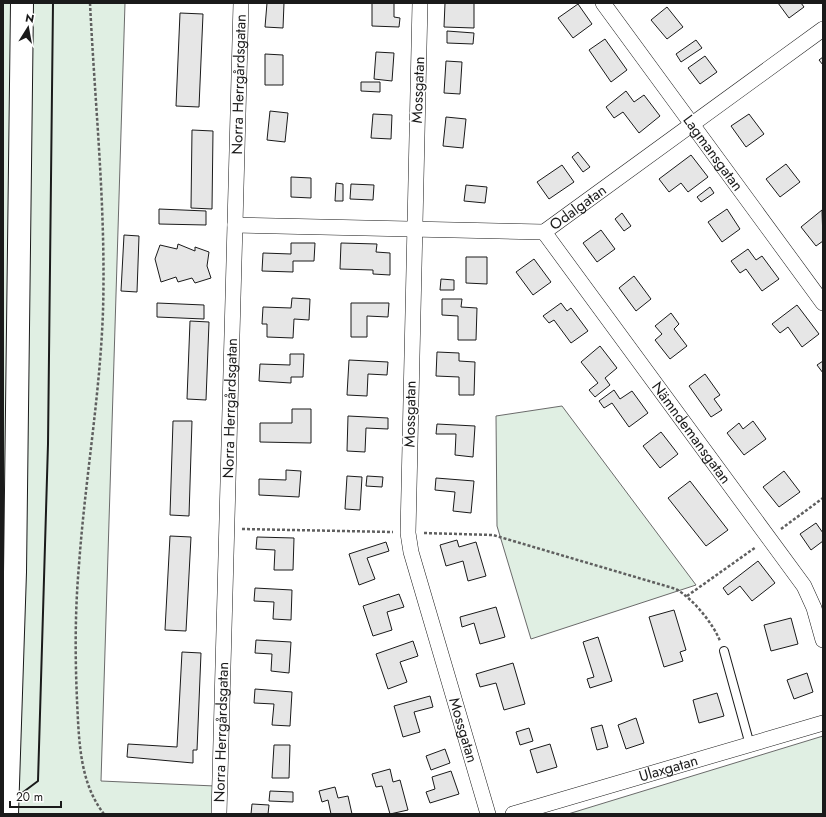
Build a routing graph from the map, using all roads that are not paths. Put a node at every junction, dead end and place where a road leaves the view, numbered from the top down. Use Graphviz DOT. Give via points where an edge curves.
graph roads {
  1 [pos="22,3"];
  2 [pos="241,3"];
  3 [pos="420,3"];
  4 [pos="603,3"];
  5 [pos="823,29"];
  6 [pos="693,125"];
  7 [pos="235,225"];
  8 [pos="414,230"];
  9 [pos="544,232"];
  10 [pos="823,303"];
  11 [pos="823,640"];
  12 [pos="724,651"];
  13 [pos="823,723"];
  14 [pos="750,745"];
  15 [pos="7,814"];
  16 [pos="219,814"];
  17 [pos="488,814"];
  18 [pos="513,814"];
  1 -- 15 [label="highway" via="16,556"];
  2 -- 7 [label="street, Norra Herrgårdsgatan"];
  3 -- 8 [label="street, Mossgatan"];
  4 -- 6 [label="street, Lagmansgatan"];
  5 -- 6 [label="street, Odalgatan"];
  6 -- 9 [label="street, Odalgatan"];
  6 -- 10 [label="street, Lagmansgatan"];
  7 -- 8 [label="street, Odalgatan"];
  7 -- 16 [label="street, Norra Herrgårdsgatan"];
  8 -- 9 [label="street, Odalgatan"];
  8 -- 17 [label="street, Mossgatan" via="408,533 411,552"];
  9 -- 11 [label="street, Nämndemansgatan" via="804,586 814,608"];
  12 -- 14 [label="lane"];
  13 -- 14 [label="street, Ulaxgatan"];
  14 -- 18 [label="street, Ulaxgatan"];
}
